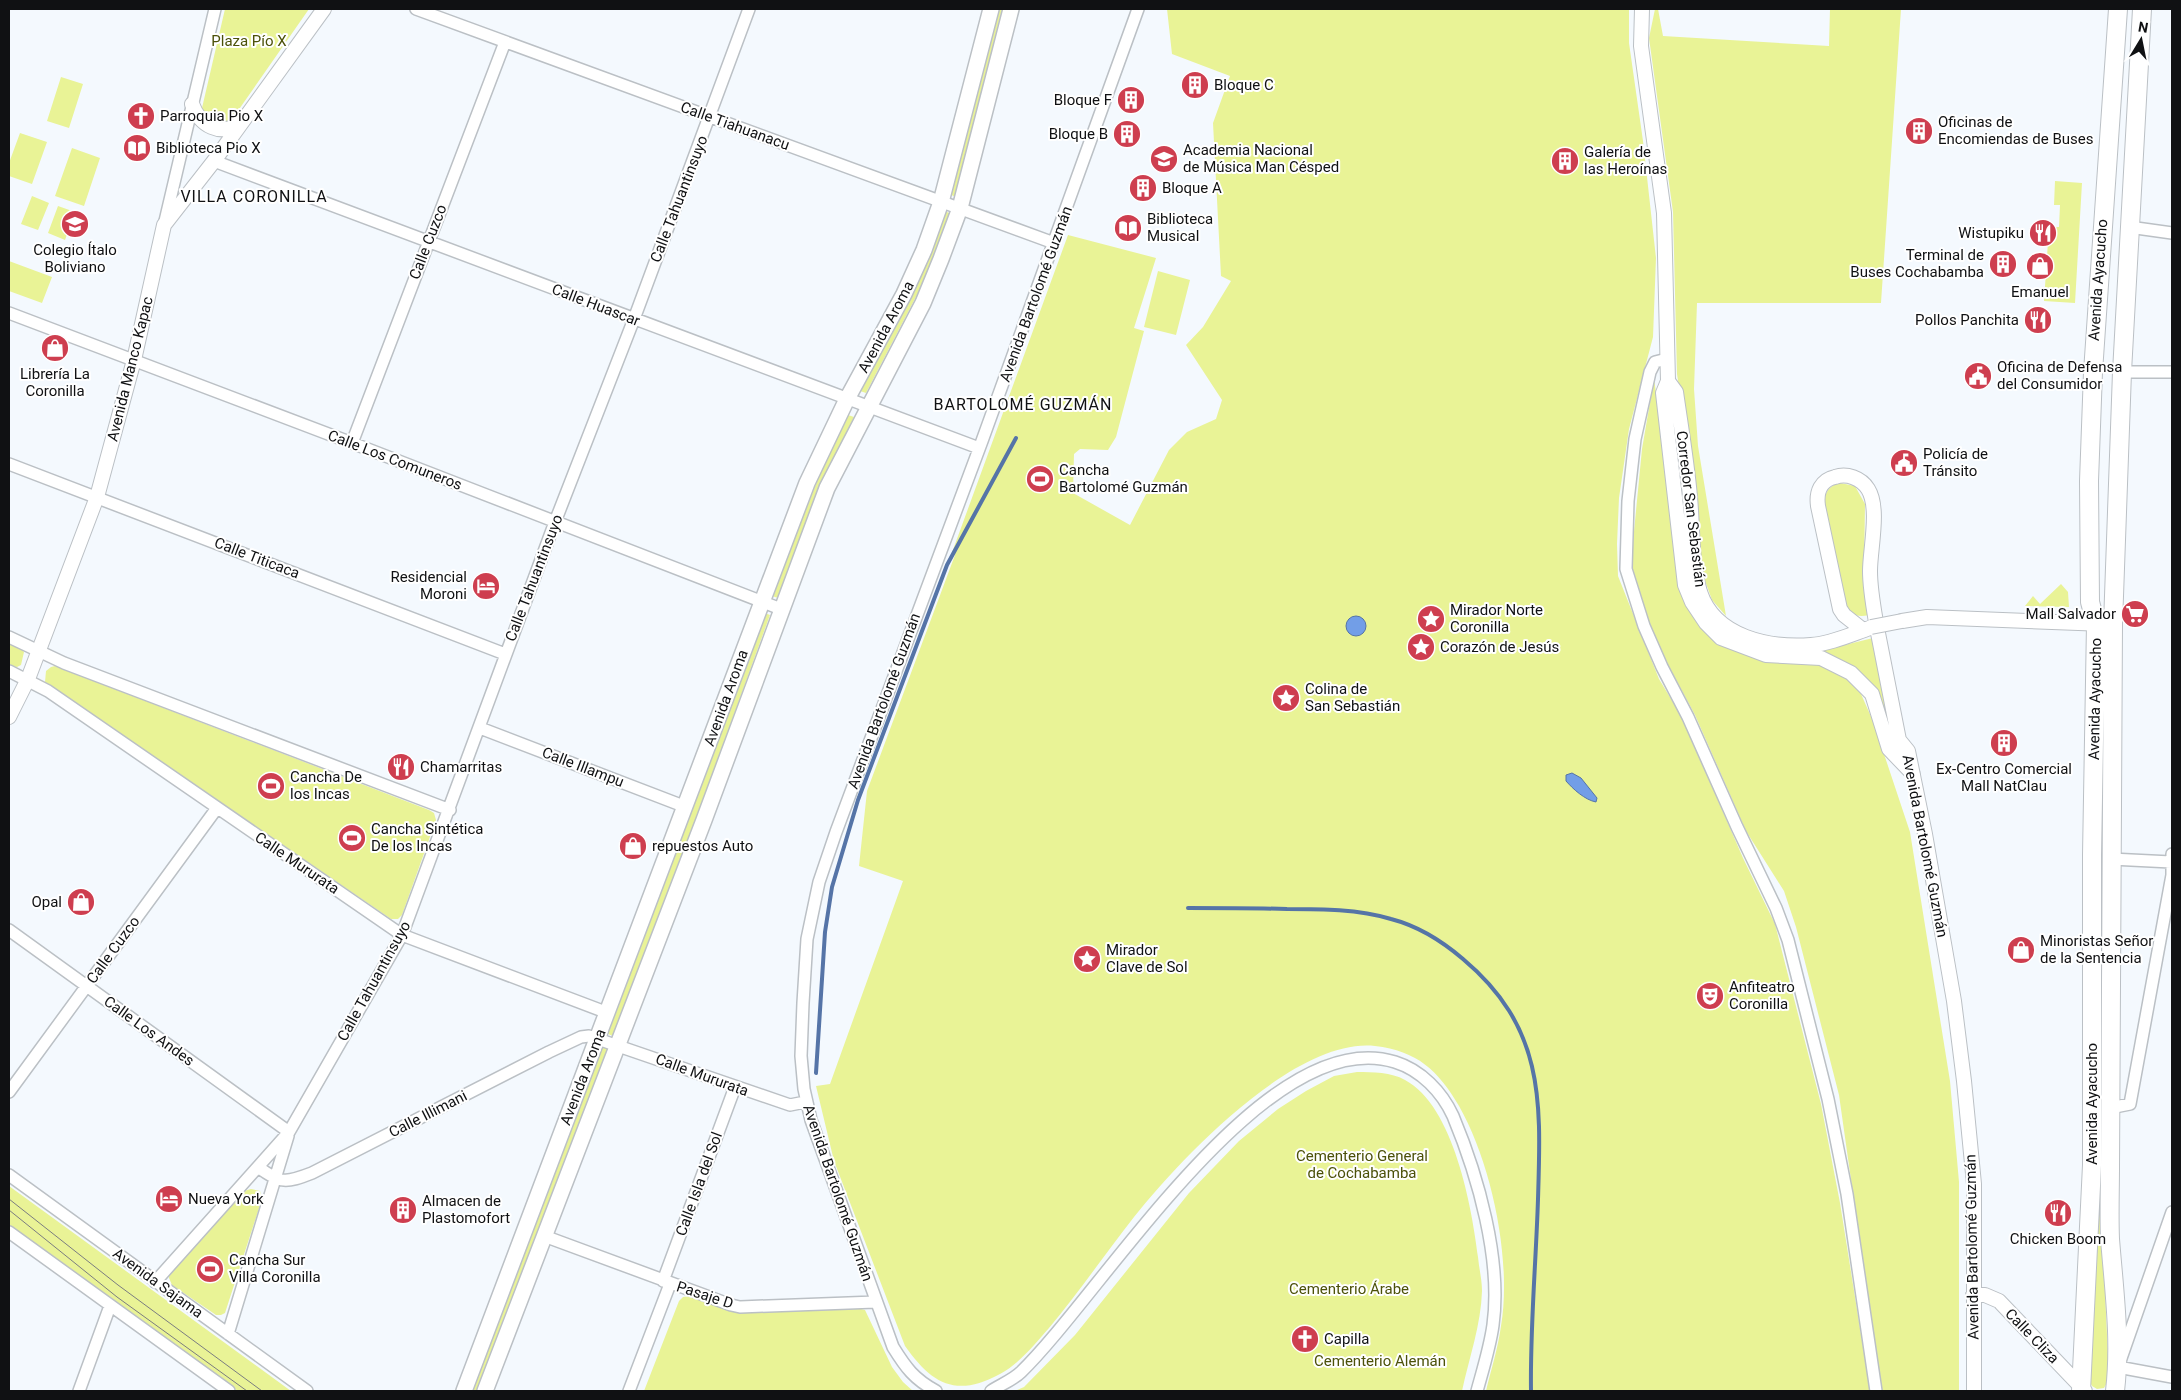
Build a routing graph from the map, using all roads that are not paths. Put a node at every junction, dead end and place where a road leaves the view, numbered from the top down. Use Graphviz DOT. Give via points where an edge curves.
graph roads {
  1 [pos="215,9"];
  2 [pos="324,9"];
  3 [pos="416,9"];
  4 [pos="749,9"];
  5 [pos="991,9"];
  6 [pos="1011,9"];
  7 [pos="1138,9"];
  8 [pos="1642,9"];
  9 [pos="2118,9"];
  10 [pos="2142,9"];
  11 [pos="504,42"];
  12 [pos="192,104"];
  13 [pos="710,117"];
  14 [pos="241,124"];
  15 [pos="214,161"];
  16 [pos="941,202"];
  17 [pos="960,208"];
  18 [pos="164,226"];
  19 [pos="2129,227"];
  20 [pos="2172,233"];
  21 [pos="428,242"];
  22 [pos="1054,243"];
  23 [pos="9,314"];
  24 [pos="634,319"];
  25 [pos="1667,359"];
  26 [pos="134,360"];
  27 [pos="2122,372"];
  28 [pos="2172,372"];
  29 [pos="1668,381"];
  30 [pos="847,399"];
  31 [pos="867,406"];
  32 [pos="352,443"];
  33 [pos="979,448"];
  34 [pos="9,464"];
  35 [pos="97,497"];
  36 [pos="555,522"];
  37 [pos="761,601"];
  38 [pos="781,609"];
  39 [pos="2105,624"];
  40 [pos="1867,629"];
  41 [pos="9,637"];
  42 [pos="40,650"];
  43 [pos="505,654"];
  44 [pos="9,671"];
  45 [pos="28,679"];
  46 [pos="9,717"];
  47 [pos="480,728"];
  48 [pos="1913,775"];
  49 [pos="686,807"];
  50 [pos="217,808"];
  51 [pos="450,810"];
  52 [pos="2171,858"];
  53 [pos="2111,859"];
  54 [pos="9,930"];
  55 [pos="402,935"];
  56 [pos="87,986"];
  57 [pos="608,1013"];
  58 [pos="599,1038"];
  59 [pos="618,1045"];
  60 [pos="734,1087"];
  61 [pos="9,1092"];
  62 [pos="806,1102"];
  63 [pos="2110,1108"];
  64 [pos="289,1132"];
  65 [pos="258,1167"];
  66 [pos="9,1175"];
  67 [pos="275,1180"];
  68 [pos="2172,1212"];
  69 [pos="9,1232"];
  70 [pos="544,1236"];
  71 [pos="155,1282"];
  72 [pos="667,1283"];
  73 [pos="1973,1295"];
  74 [pos="875,1302"];
  75 [pos="110,1306"];
  76 [pos="228,1334"];
  77 [pos="2118,1367"];
  78 [pos="2172,1377"];
  79 [pos="224,1390"];
  80 [pos="2082,1390"];
  81 [pos="79,1391"];
  82 [pos="307,1391"];
  83 [pos="464,1391"];
  84 [pos="485,1391"];
  85 [pos="629,1391"];
  86 [pos="936,1391"];
  87 [pos="990,1391"];
  88 [pos="1477,1391"];
  89 [pos="1876,1391"];
  90 [pos="1974,1391"];
  91 [pos="2114,1391"];
  1 -- 12 [label="street, Avenida Manco Kapac"];
  2 -- 14 [label="street"];
  3 -- 11 [label="street, Calle Tiahuanacu"];
  4 -- 13 [label="street, Calle Tahuantinsuyo"];
  5 -- 16 [label="main road, Avenida Aroma"];
  6 -- 17 [label="main road, Avenida Aroma"];
  7 -- 22 [label="street, Avenida Bartolomé Guzmán"];
  8 -- 25 [label="street, Corredor San Sebastián" via="1641,46 1664,213"];
  9 -- 39 [label="main road, Avenida Ayacucho" via="2102,226 2089,481 2090,602"];
  10 -- 19 [label="main road, Avenida Ayacucho"];
  11 -- 13 [label="street, Calle Tiahuanacu"];
  11 -- 21 [label="street, Calle Cuzco"];
  12 -- 14 [label="street" via="203,123 211,127 222,130"];
  12 -- 18 [label="street, Avenida Manco Kapac"];
  13 -- 16 [label="street, Calle Tiahuanacu"];
  13 -- 24 [label="street, Calle Tahuantinsuyo"];
  14 -- 15 [label="street"];
  15 -- 18 [label="street"];
  15 -- 21 [label="street, Calle Huascar"];
  16 -- 17 [label="street, Calle Tiahuanacu"];
  16 -- 30 [label="main road, Avenida Aroma" via="904,294"];
  17 -- 22 [label="street, Calle Tiahuanacu"];
  17 -- 31 [label="main road, Avenida Aroma" via="922,303"];
  18 -- 26 [label="street, Avenida Manco Kapac"];
  19 -- 20 [label="street"];
  19 -- 27 [label="main road, Avenida Ayacucho"];
  21 -- 24 [label="street, Calle Huascar"];
  21 -- 32 [label="street, Calle Cuzco"];
  22 -- 33 [label="street, Avenida Bartolomé Guzmán"];
  23 -- 26 [label="street, Calle Los Comuneros"];
  24 -- 30 [label="street, Calle Huascar"];
  24 -- 36 [label="street, Calle Tahuantinsuyo"];
  25 -- 29 [label="street, Corredor San Sebastián"];
  25 -- 89 [label="street" via="1656,362 1650,372 1636,439 1628,501 1626,569 1644,626 1662,668 1688,717 1788,940 1828,1099 1847,1194"];
  26 -- 32 [label="street, Calle Los Comuneros"];
  26 -- 35 [label="street, Avenida Manco Kapac"];
  27 -- 28 [label="street"];
  27 -- 39 [label="main road, Avenida Ayacucho"];
  29 -- 40 [label="street, Corredor San Sebastián" via="1676,392 1690,497 1695,568 1701,594 1709,609 1726,627 1744,638 1768,644 1813,645"];
  29 -- 48 [label="street, Corredor San Sebastián" via="1663,393 1685,585 1692,602 1706,624 1721,638 1766,654 1821,658 1851,673 1872,694 1889,749"];
  30 -- 31 [label="street, Calle Huascar"];
  30 -- 37 [label="main road, Avenida Aroma" via="807,483"];
  31 -- 33 [label="street, Calle Huascar"];
  31 -- 38 [label="main road, Avenida Aroma" via="827,488"];
  32 -- 36 [label="street, Calle Los Comuneros"];
  33 -- 62 [label="street, Avenida Bartolomé Guzmán" via="820,882 808,939 803,1003 801,1056"];
  34 -- 35 [label="street, Calle Titicaca"];
  35 -- 42 [label="street, Avenida Manco Kapac"];
  35 -- 43 [label="street, Calle Titicaca"];
  36 -- 37 [label="street, Calle Los Comuneros"];
  36 -- 43 [label="street, Calle Tahuantinsuyo"];
  37 -- 38 [label="street, Calle Los Comuneros"];
  37 -- 49 [label="main road, Avenida Aroma"];
  38 -- 59 [label="main road, Avenida Aroma"];
  39 -- 40 [label="street, Corredor San Sebastián, bridge" via="1936,617"];
  39 -- 53 [label="main road, Avenida Ayacucho"];
  39 -- 80 [label="main road, Avenida Ayacucho" via="2092,855 2092,1165"];
  40 -- 48 [label="street, Avenida Bartolomé Guzmán" via="1840,609 1818,506 1820,488 1828,479 1837,476 1862,481 1874,506 1870,573 1874,608 1899,740 1908,751"];
  41 -- 42 [label="street"];
  42 -- 45 [label="street, Avenida Manco Kapac"];
  42 -- 51 [label="street" via="64,663"];
  43 -- 47 [label="street, Calle Tahuantinsuyo"];
  44 -- 45 [label="street, Calle Mururata"];
  45 -- 46 [label="street, Avenida Manco Kapac"];
  45 -- 50 [label="street, Calle Mururata"];
  47 -- 49 [label="street, Calle Illampu"];
  47 -- 51 [label="street, Calle Tahuantinsuyo"];
  48 -- 73 [label="street, Avenida Bartolomé Guzmán" via="1954,1001 1964,1081 1974,1184"];
  49 -- 57 [label="main road, Avenida Aroma"];
  50 -- 55 [label="street, Calle Mururata"];
  50 -- 56 [label="street, Calle Cuzco"];
  51 -- 55 [label="street, Calle Tahuantinsuyo"];
  52 -- 53 [label="street"];
  52 -- 63 [label="street" via="2172,875 2130,1104"];
  53 -- 63 [label="main road, Avenida Ayacucho"];
  54 -- 56 [label="street, Calle Los Andes"];
  55 -- 57 [label="street, Calle Mururata"];
  55 -- 64 [label="street, Calle Tahuantinsuyo"];
  56 -- 61 [label="street, Calle Cuzco"];
  56 -- 64 [label="street, Calle Los Andes"];
  57 -- 58 [label="main road, Avenida Aroma"];
  58 -- 59 [label="street, Calle Mururata"];
  58 -- 67 [label="street, Calle Illimani" via="581,1037 312,1172 293,1180"];
  58 -- 83 [label="main road, Avenida Aroma"];
  59 -- 60 [label="street, Calle Mururata"];
  59 -- 70 [label="main road, Avenida Aroma"];
  60 -- 62 [label="street, Calle Mururata" via="790,1105"];
  60 -- 72 [label="street, Calle Isla del Sol"];
  62 -- 74 [label="street, Avenida Bartolomé Guzmán"];
  63 -- 77 [label="main road, Avenida Ayacucho" via="2110,1236"];
  64 -- 65 [label="street, Calle Tahuantinsuyo"];
  64 -- 67 [label="street, Calle Tahuantinsuyo"];
  65 -- 67 [label="street"];
  65 -- 71 [label="street, Calle Tahuantinsuyo"];
  66 -- 71 [label="street, Avenida Sajama"];
  67 -- 76 [label="street, Calle Tahuantinsuyo"];
  68 -- 77 [label="street"];
  69 -- 75 [label="street"];
  70 -- 72 [label="street, Pasaje D"];
  70 -- 84 [label="main road, Avenida Aroma"];
  71 -- 76 [label="street, Avenida Sajama"];
  72 -- 74 [label="street, Pasaje D" via="740,1307"];
  72 -- 85 [label="street, Calle Isla del Sol"];
  73 -- 80 [label="street, Calle Cliza" via="1985,1295 1999,1301"];
  73 -- 90 [label="street, Avenida Bartolomé Guzmán"];
  74 -- 86 [label="street, Avenida Bartolomé Guzmán" via="893,1347 910,1374"];
  75 -- 79 [label="street"];
  75 -- 81 [label="street"];
  76 -- 82 [label="street, Avenida Sajama"];
  77 -- 78 [label="street"];
  77 -- 91 [label="main road, Avenida Ayacucho"];
  87 -- 88 [label="street" via="1019,1374 1053,1338 1164,1201 1268,1099 1324,1066 1353,1058 1382,1058 1405,1065 1437,1090 1465,1145 1481,1198 1493,1274 1494,1304 1493,1325"];
}
